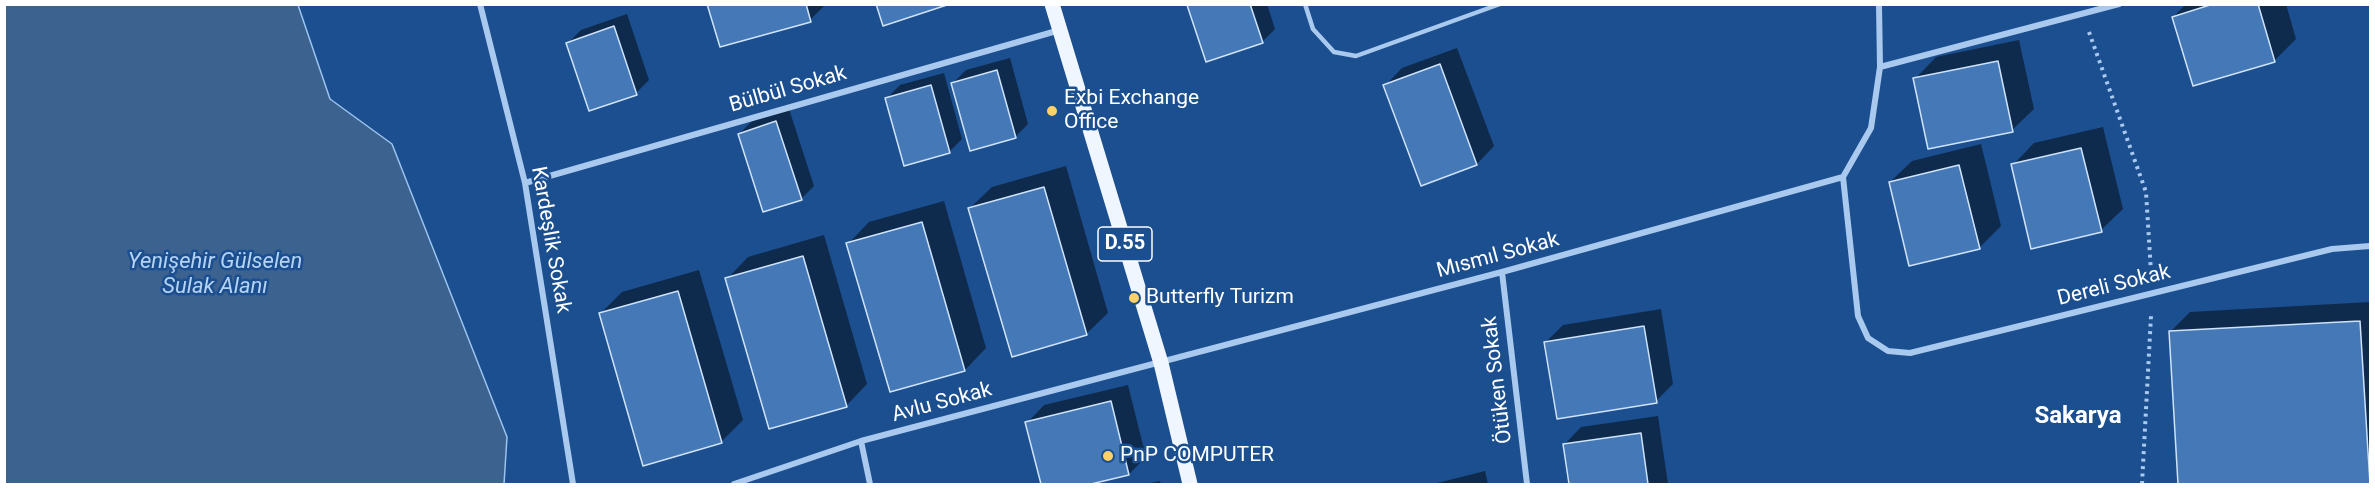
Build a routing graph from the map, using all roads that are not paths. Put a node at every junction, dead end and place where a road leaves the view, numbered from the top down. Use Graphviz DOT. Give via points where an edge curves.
graph roads {
  1 [pos="480,4"];
  2 [pos="1052,4"];
  3 [pos="1305,4"];
  4 [pos="1500,4"];
  5 [pos="1880,4"];
  6 [pos="2119,4"];
  7 [pos="1060,30"];
  8 [pos="1880,67"];
  9 [pos="1843,177"];
  10 [pos="525,183"];
  11 [pos="2370,246"];
  12 [pos="1502,272"];
  13 [pos="1161,363"];
  14 [pos="861,441"];
  15 [pos="573,484"];
  16 [pos="734,484"];
  17 [pos="870,484"];
  18 [pos="1191,484"];
  19 [pos="1527,484"];
  1 -- 10 [label="street, Kardeşlik Sokak"];
  2 -- 7 [label="main road, D.55"];
  3 -- 4 [label="lane" via="1313,29 1334,52 1356,56"];
  5 -- 8 [label="street"];
  6 -- 8 [label="street"];
  7 -- 10 [label="street, Bülbül Sokak"];
  7 -- 13 [label="main road, D.55"];
  8 -- 9 [label="street" via="1871,128"];
  9 -- 11 [label="street, Dereli Sokak" via="1858,316 1868,338 1888,351 1910,353 2332,249"];
  9 -- 12 [label="street, Mısmıl Sokak"];
  10 -- 15 [label="street, Kardeşlik Sokak"];
  12 -- 13 [label="street, Mısmıl Sokak"];
  12 -- 19 [label="street, Ötüken Sokak"];
  13 -- 14 [label="street, Avlu Sokak"];
  13 -- 18 [label="main road, D.55"];
  14 -- 16 [label="street, Avlu Sokak"];
  14 -- 17 [label="street"];
}
